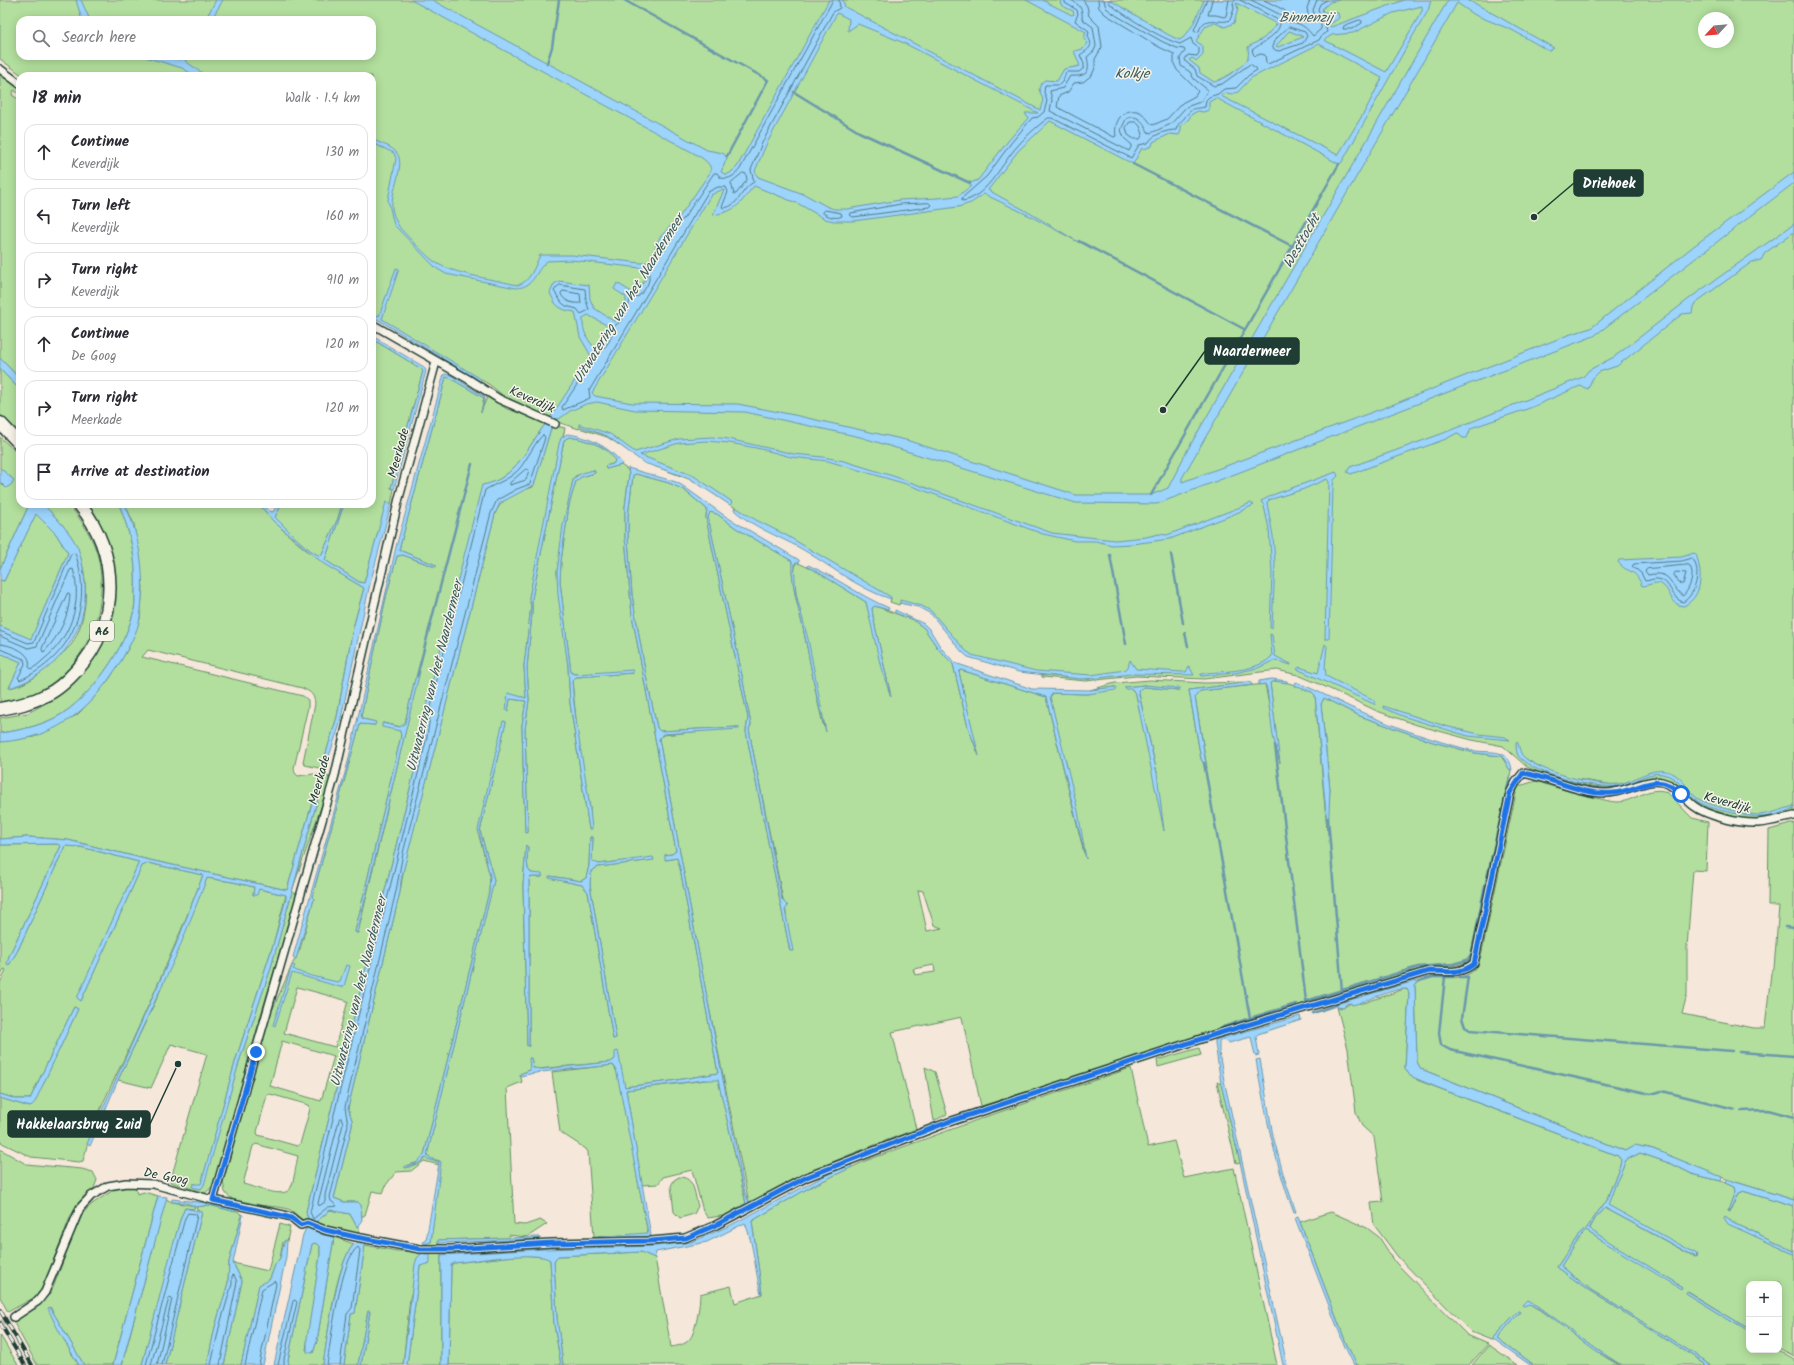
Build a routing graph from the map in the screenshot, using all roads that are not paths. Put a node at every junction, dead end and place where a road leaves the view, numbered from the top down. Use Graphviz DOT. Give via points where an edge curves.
graph roads {
  1 [pos="0,69"];
  2 [pos="16,81"];
  3 [pos="376,326"];
  4 [pos="436,362"];
  5 [pos="0,423"];
  6 [pos="555,424"];
  7 [pos="16,440"];
  8 [pos="82,508"];
  9 [pos="0,710"];
  10 [pos="1794,816"];
  11 [pos="213,1200"];
  12 [pos="356,1237"];
  13 [pos="14,1317"];
  1 -- 2 [label="street"];
  3 -- 4 [label="street"];
  4 -- 6 [label="street, Keverdijk" via="499,399"];
  4 -- 11 [label="street, Meerkade" via="399,498 334,776"];
  5 -- 7 [label="highway"];
  8 -- 9 [label="highway, A6" via="97,530 106,555 110,577 108,605 100,637 88,658 69,679 48,695 25,705"];
  10 -- 12 [label="street, Keverdijk" via="1750,823 1700,809 1677,790 1662,782 1650,782 1622,792 1605,793 1523,773 1510,793 1474,964 1468,969 1422,973 1213,1035 948,1122 807,1177 686,1238 452,1249 402,1247"];
  11 -- 12 [label="street, De Goog" via="284,1216 301,1225 307,1223"];
  11 -- 13 [label="street, De Goog" via="153,1184 126,1183 102,1189 80,1208 45,1292 34,1304"];
}
